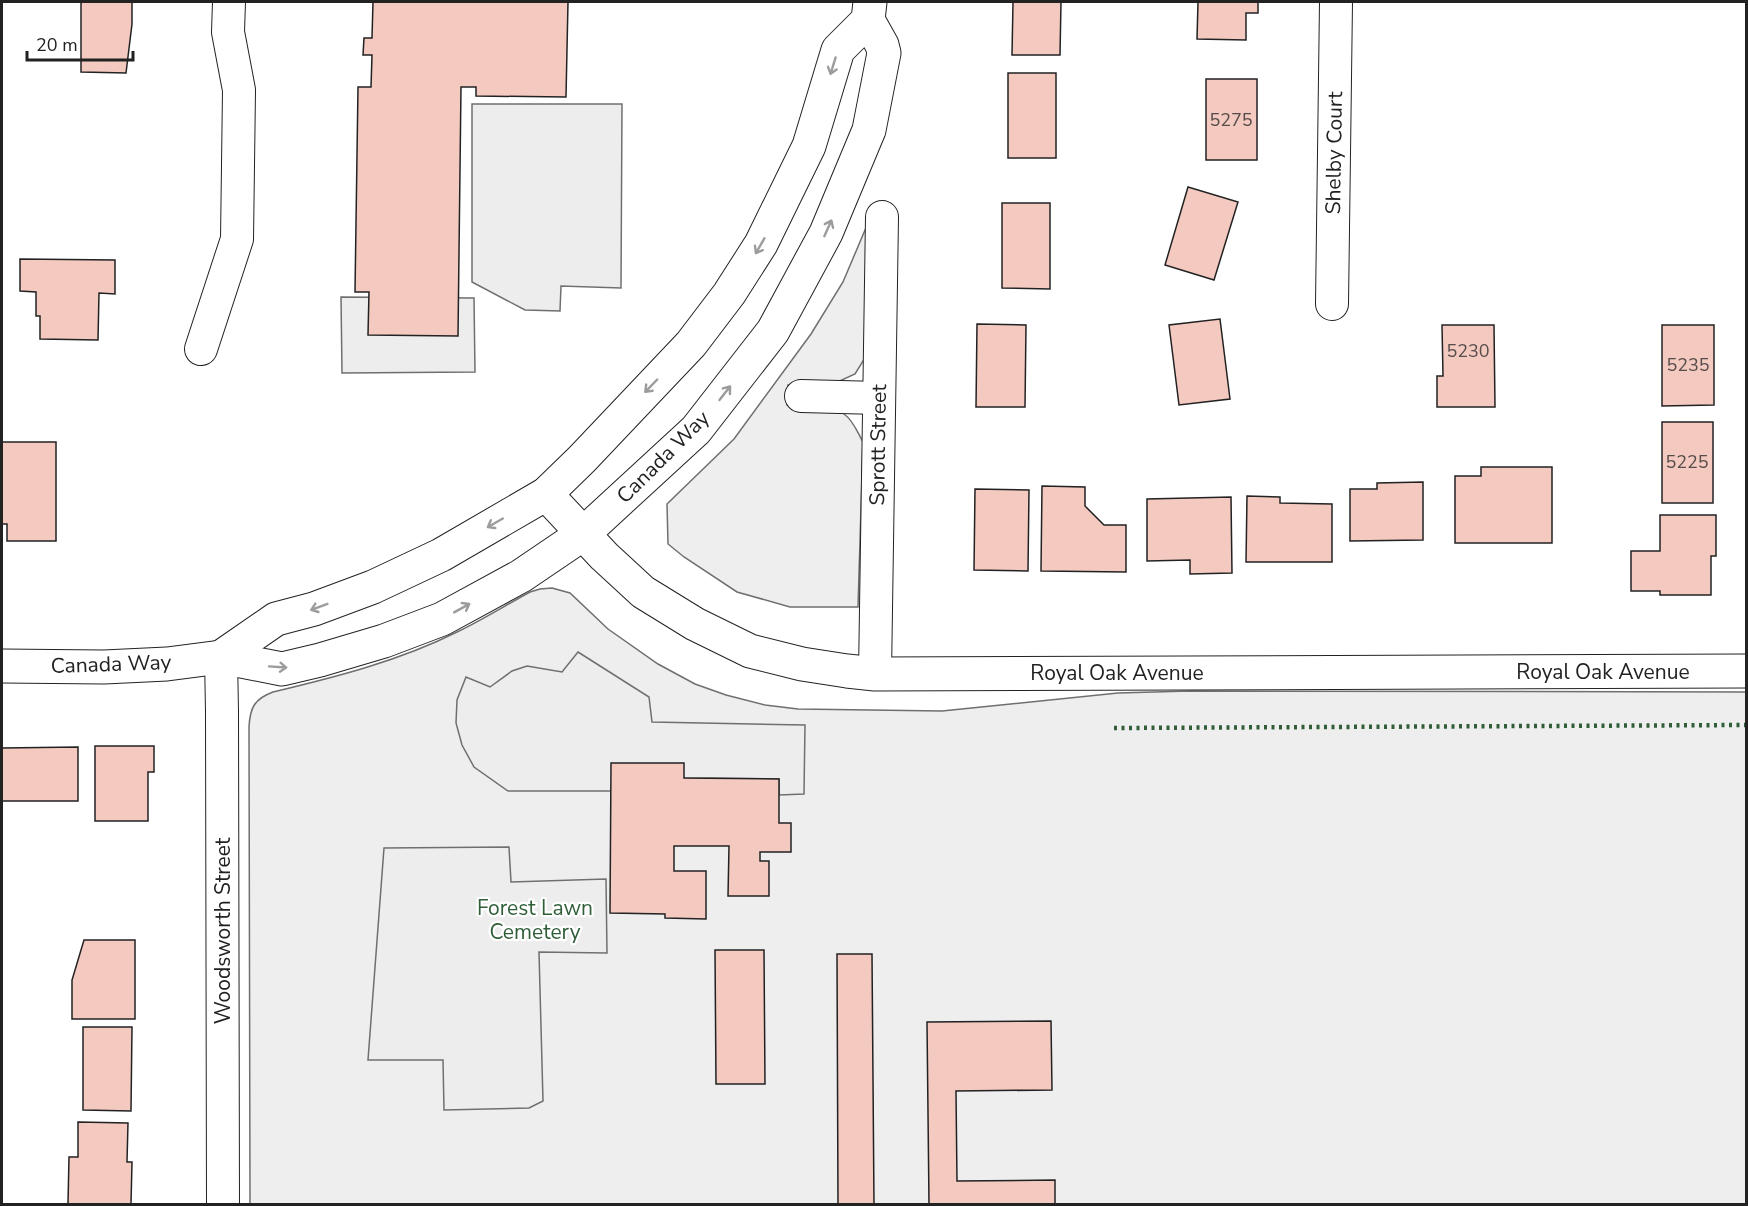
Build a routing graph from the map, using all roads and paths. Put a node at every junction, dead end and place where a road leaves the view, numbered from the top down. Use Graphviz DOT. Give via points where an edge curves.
graph roads {
  1 [pos="228,2"];
  2 [pos="1336,2"];
  3 [pos="869,11"];
  4 [pos="882,217"];
  5 [pos="1332,304"];
  6 [pos="201,349"];
  7 [pos="801,396"];
  8 [pos="879,398"];
  9 [pos="546,494"];
  10 [pos="583,534"];
  11 [pos="221,657"];
  12 [pos="2,666"];
  13 [pos="1746,672"];
  14 [pos="875,674"];
  15 [pos="224,1204"];
  1 -- 6 [label="street" via="228,33 239,90 237,239"];
  2 -- 5 [label="street, Shelby Court"];
  3 -- 9 [label="main road, Canada Way, one-way" via="838,50 809,146 761,244 729,294 692,344"];
  10 -- 3 [label="main road, Canada Way, one-way" via="696,430 773,331 826,233 869,130 884,53"];
  4 -- 8 [label="street, Sprott Street"];
  7 -- 8 [label="street"];
  8 -- 14 [label="street, Sprott Street"];
  9 -- 10 [label="main road, Royal Oak Avenue"];
  9 -- 11 [label="main road, Canada Way, one-way" via="441,555 373,587 276,619"];
  11 -- 10 [label="main road, Canada Way, one-way" via="282,669 384,641 442,619 521,576"];
  10 -- 14 [label="main road, Royal Oak Avenue" via="643,592 750,651 802,664"];
  11 -- 12 [label="main road, Canada Way" via="105,667"];
  11 -- 15 [label="street, Woodsworth Street"];
  13 -- 14 [label="main road, Royal Oak Avenue"];
}
